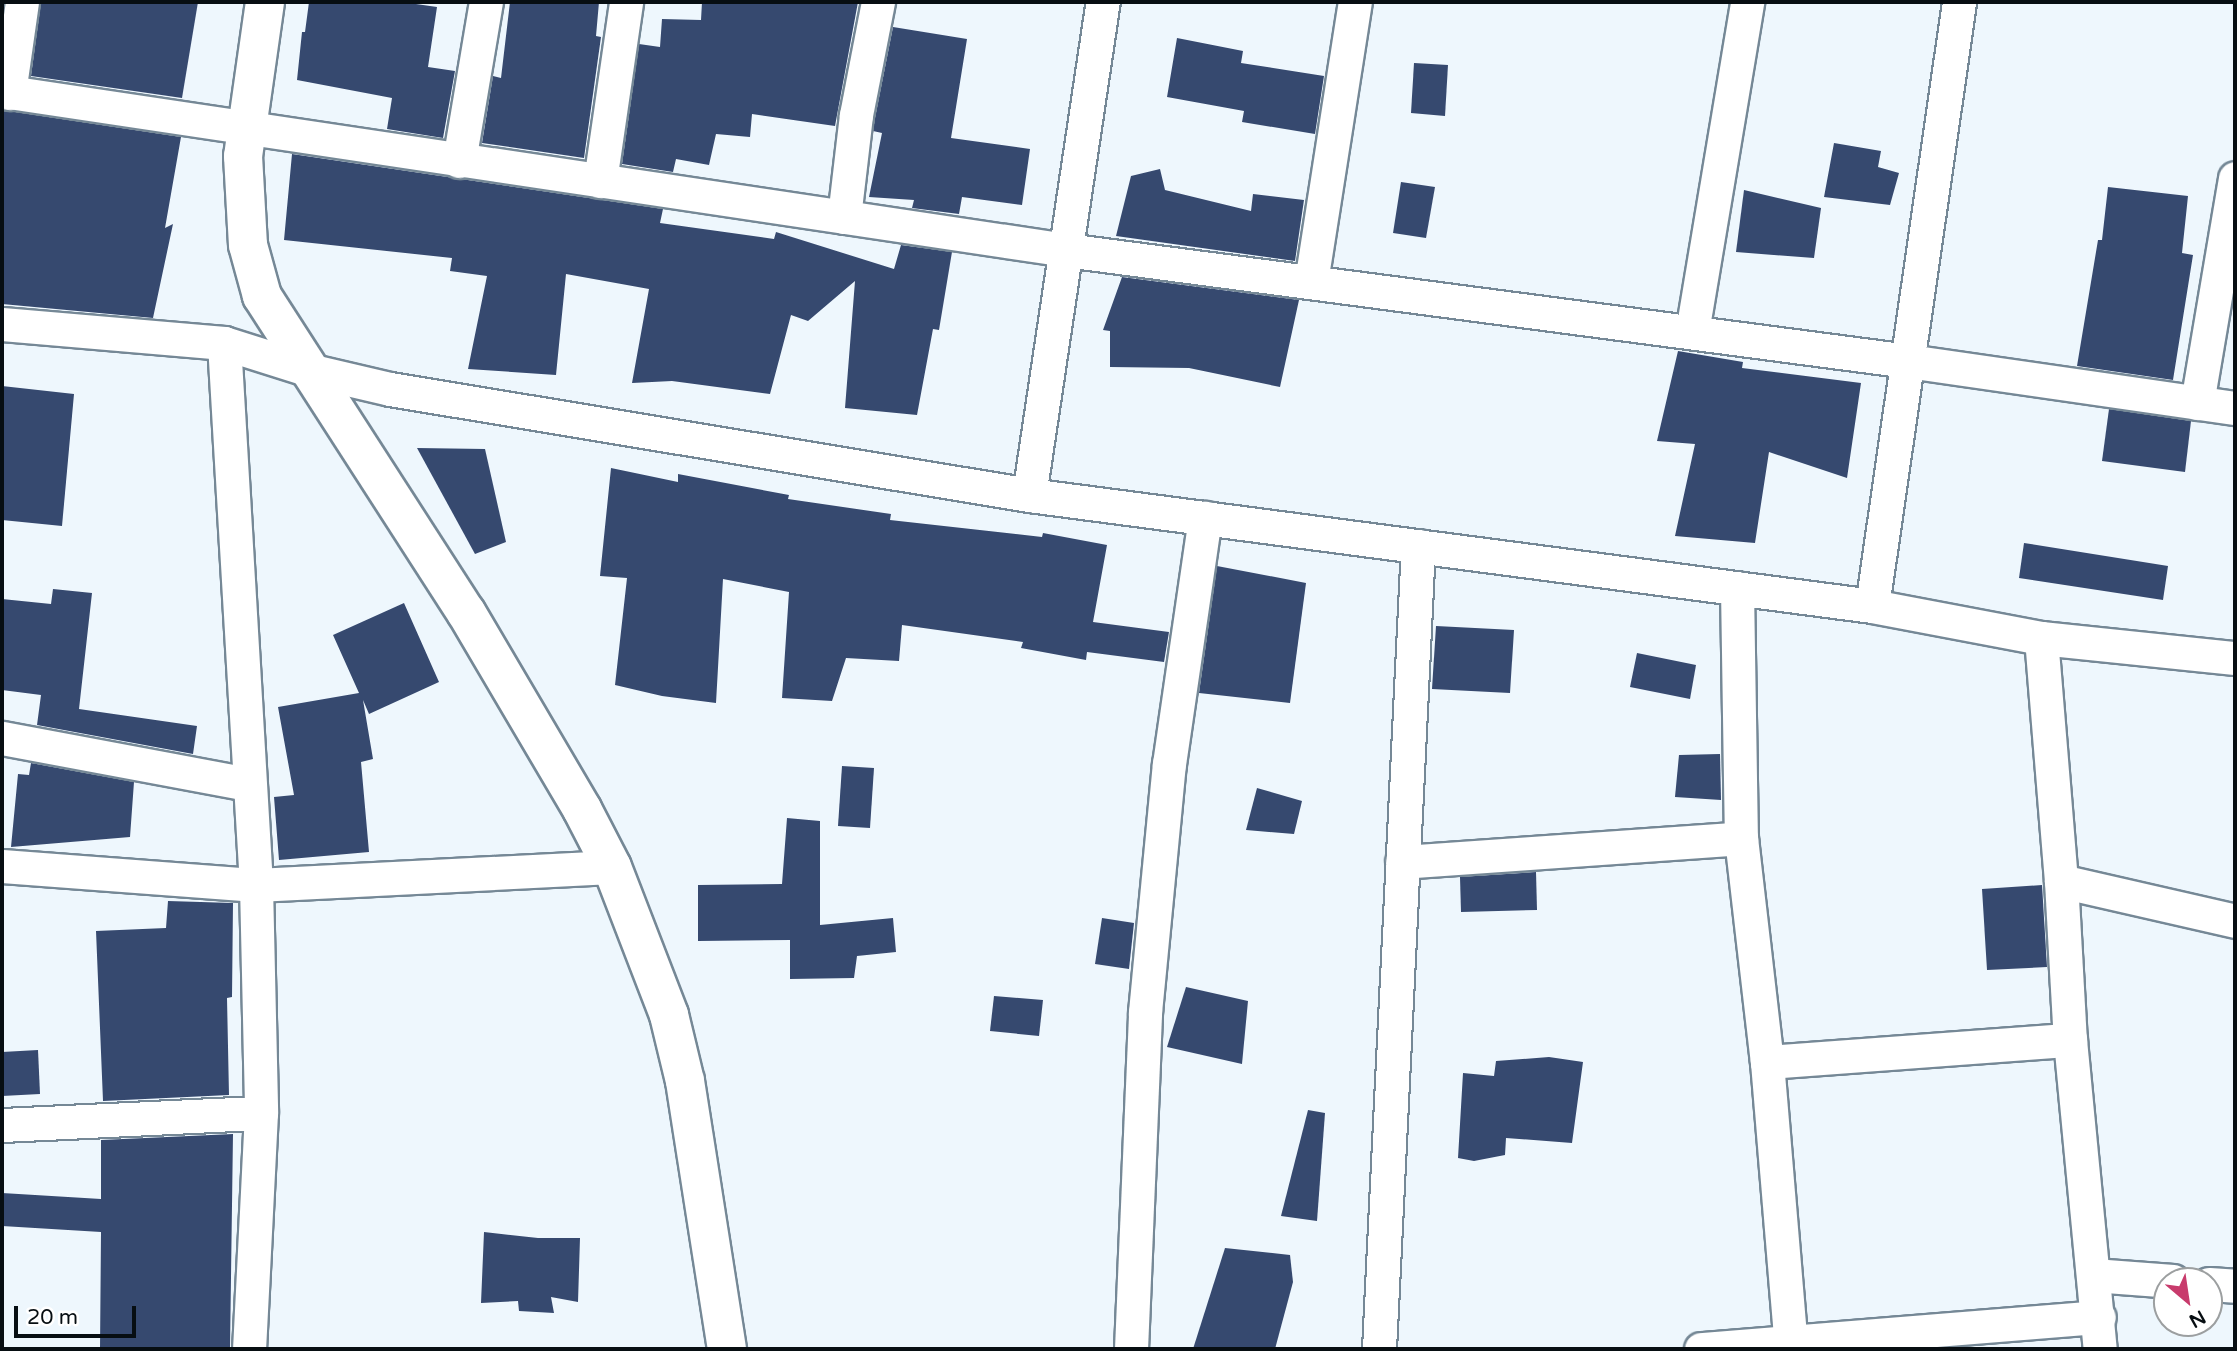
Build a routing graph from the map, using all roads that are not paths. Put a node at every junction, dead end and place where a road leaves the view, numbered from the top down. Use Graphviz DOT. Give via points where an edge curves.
graph roads {
  1 [pos="22,2"];
  2 [pos="265,2"];
  3 [pos="486,2"];
  4 [pos="626,2"];
  5 [pos="878,2"];
  6 [pos="1103,2"];
  7 [pos="1355,2"];
  8 [pos="1746,2"];
  9 [pos="1959,2"];
  10 [pos="5,92"];
  11 [pos="247,130"];
  12 [pos="459,161"];
  13 [pos="2235,178"];
  14 [pos="600,181"];
  15 [pos="844,217"];
  16 [pos="1066,250"];
  17 [pos="1311,282"];
  18 [pos="2,324"];
  19 [pos="1692,332"];
  20 [pos="224,343"];
  21 [pos="1908,361"];
  22 [pos="313,371"];
  23 [pos="2197,403"];
  24 [pos="2235,408"];
  25 [pos="1029,495"];
  26 [pos="1205,518"];
  27 [pos="1418,546"];
  28 [pos="1737,588"];
  29 [pos="1872,606"];
  30 [pos="2041,638"];
  31 [pos="2235,658"];
  32 [pos="2,738"];
  33 [pos="248,784"];
  34 [pos="1741,838"];
  35 [pos="1402,862"];
  36 [pos="2,866"];
  37 [pos="612,867"];
  38 [pos="2061,881"];
  39 [pos="256,885"];
  40 [pos="2235,921"];
  41 [pos="2070,1040"];
  42 [pos="1767,1062"];
  43 [pos="261,1113"];
  44 [pos="2,1125"];
  45 [pos="2094,1275"];
  46 [pos="2153,1279"];
  47 [pos="2099,1317"];
  48 [pos="1791,1345"];
  49 [pos="249,1349"];
  50 [pos="727,1349"];
  51 [pos="1131,1349"];
  52 [pos="1379,1349"];
  53 [pos="1700,1349"];
  54 [pos="2100,1349"];
  1 -- 10 [label="street"];
  2 -- 11 [label="street"];
  3 -- 12 [label="street"];
  4 -- 14 [label="street"];
  5 -- 15 [label="street" via="856,114"];
  6 -- 16 [label="street"];
  7 -- 17 [label="street"];
  8 -- 19 [label="street"];
  9 -- 21 [label="street"];
  10 -- 11 [label="street"];
  11 -- 12 [label="street"];
  11 -- 22 [label="street" via="243,156 248,245 262,296"];
  12 -- 14 [label="street"];
  13 -- 23 [label="street"];
  14 -- 15 [label="street"];
  15 -- 16 [label="street"];
  16 -- 17 [label="street"];
  16 -- 25 [label="street"];
  17 -- 19 [label="street"];
  18 -- 20 [label="street"];
  19 -- 21 [label="street"];
  20 -- 22 [label="street"];
  20 -- 33 [label="street"];
  21 -- 23 [label="street"];
  21 -- 29 [label="street"];
  22 -- 25 [label="street" via="480,405"];
  22 -- 37 [label="street" via="466,612"];
  23 -- 24 [label="street"];
  25 -- 26 [label="street"];
  26 -- 27 [label="street"];
  26 -- 51 [label="street" via="1169,764 1145,1012"];
  27 -- 28 [label="street"];
  27 -- 35 [label="street"];
  28 -- 29 [label="street"];
  28 -- 34 [label="street"];
  29 -- 30 [label="street"];
  30 -- 31 [label="street"];
  30 -- 38 [label="street"];
  32 -- 33 [label="street"];
  33 -- 39 [label="street"];
  34 -- 35 [label="street"];
  34 -- 42 [label="street"];
  35 -- 52 [label="street"];
  36 -- 39 [label="street"];
  37 -- 39 [label="street"];
  37 -- 50 [label="street" via="669,1016 685,1080"];
  38 -- 40 [label="street"];
  38 -- 41 [label="street"];
  39 -- 43 [label="street"];
  41 -- 42 [label="street"];
  41 -- 45 [label="street"];
  42 -- 48 [label="street"];
  43 -- 44 [label="street"];
  43 -- 49 [label="street"];
  45 -- 46 [label="street"];
  45 -- 47 [label="street"];
  47 -- 48 [label="street"];
  47 -- 54 [label="street"];
  48 -- 53 [label="street"];
}
